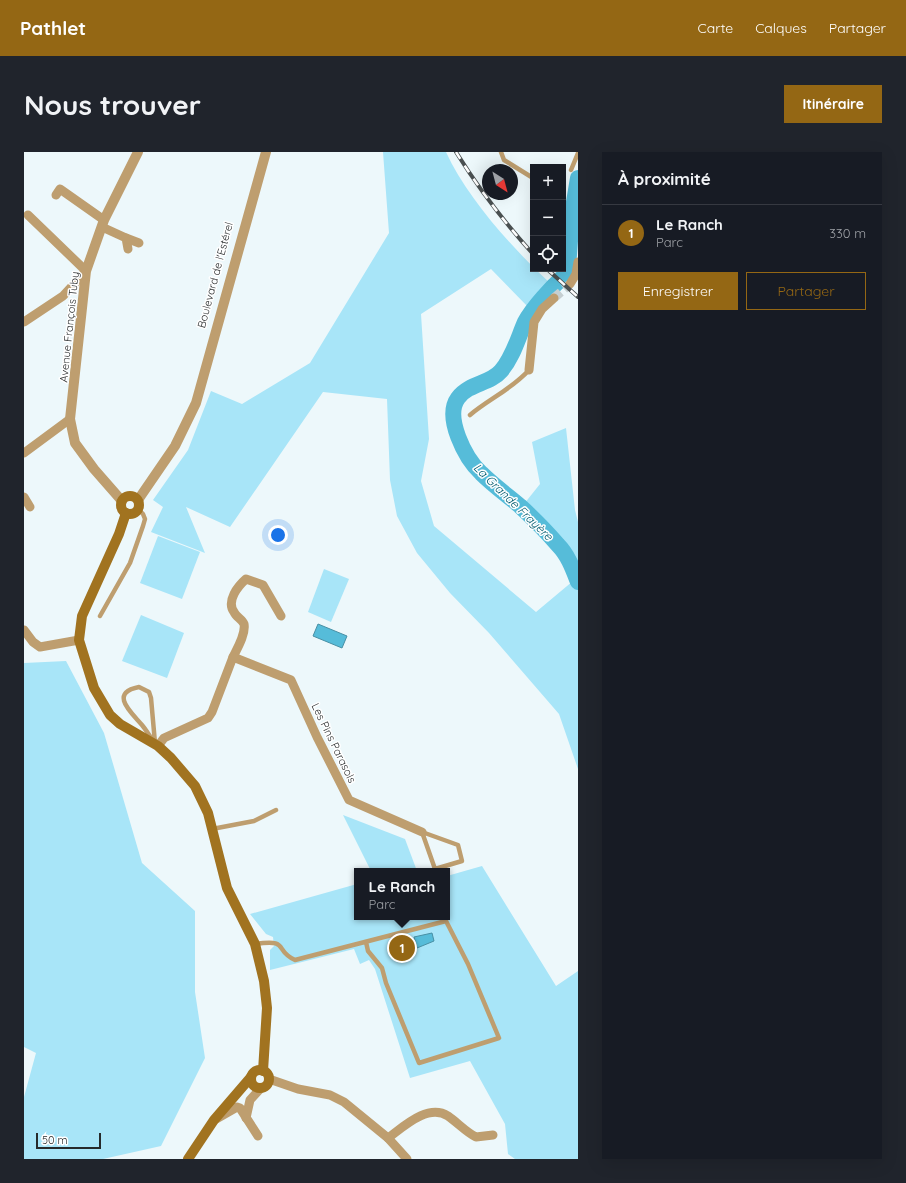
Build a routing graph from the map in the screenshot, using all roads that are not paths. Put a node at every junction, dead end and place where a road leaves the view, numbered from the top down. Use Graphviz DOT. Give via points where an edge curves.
graph roads {
  1 [pos="138,152"];
  2 [pos="261,152"];
  3 [pos="266,152"];
  4 [pos="501,152"];
  5 [pos="578,153"];
  6 [pos="570,170"];
  7 [pos="530,176"];
  8 [pos="56,195"];
  9 [pos="28,216"];
  10 [pos="103,224"];
  11 [pos="126,238"];
  12 [pos="139,243"];
  13 [pos="128,249"];
  14 [pos="578,262"];
  15 [pos="86,271"];
  16 [pos="570,284"];
  17 [pos="554,298"];
  18 [pos="24,322"];
  19 [pos="529,370"];
  20 [pos="196,403"];
  21 [pos="470,415"];
  22 [pos="70,419"];
  23 [pos="24,453"];
  24 [pos="24,497"];
  25 [pos="122,501"];
  26 [pos="138,504"];
  27 [pos="30,507"];
  28 [pos="126,513"];
  29 [pos="100,616"];
  30 [pos="281,616"];
  31 [pos="24,630"];
  32 [pos="79,640"];
  33 [pos="233,657"];
  34 [pos="156,744"];
  35 [pos="276,810"];
  36 [pos="212,829"];
  37 [pos="422,832"];
  38 [pos="435,868"];
  39 [pos="438,868"];
  40 [pos="366,942"];
  41 [pos="256,944"];
  42 [pos="259,1079"];
  43 [pos="246,1118"];
  44 [pos="214,1120"];
  45 [pos="493,1135"];
  46 [pos="258,1136"];
  47 [pos="388,1138"];
  48 [pos="188,1159"];
  49 [pos="407,1159"];
  1 -- 10 [label="street, Avenue François Tuby"];
  2 -- 20 [label="lane, Boulevard de l'Estérel" via="193,400"];
  3 -- 20 [label="street, Boulevard de l'Estérel"];
  4 -- 7 [label="lane" via="504,160"];
  5 -- 6 [label="lane"];
  8 -- 10 [label="street" via="60,189"];
  9 -- 15 [label="street"];
  10 -- 11 [label="street"];
  10 -- 15 [label="street, Avenue François Tuby"];
  11 -- 12 [label="street"];
  11 -- 13 [label="street"];
  14 -- 16 [label="street" via="576,274"];
  15 -- 18 [label="street" via="63,296"];
  15 -- 22 [label="street, Avenue François Tuby"];
  17 -- 19 [label="street" via="542,309 534,322"];
  19 -- 21 [label="lane" via="518,383 488,400"];
  20 -- 26 [label="street, Boulevard de l'Estérel" via="175,446"];
  22 -- 23 [label="street"];
  22 -- 25 [label="street, Avenue François Tuby" via="75,443 94,470"];
  24 -- 27 [label="street"];
  25 -- 26 [label="main road" via="128,496 134,496"];
  25 -- 28 [label="main road" via="122,509"];
  26 -- 28 [label="main road" via="131,514"];
  26 -- 29 [label="lane" via="143,514 143,526 130,563"];
  28 -- 32 [label="main road" via="82,616"];
  30 -- 33 [label="street" via="264,585 246,579 238,587 232,600 233,612 243,622 244,627"];
  31 -- 32 [label="street" via="40,647"];
  32 -- 34 [label="main road" via="94,688 110,715 120,724"];
  33 -- 34 [label="street" via="208,718"];
  33 -- 37 [label="street, Les Pins Parasols" via="292,680 317,738 349,800"];
  34 -- 34 [label="lane" via="126,708 124,697 132,688 144,688 149,692"];
  34 -- 36 [label="main road" via="183,770 195,786 208,813"];
  35 -- 36 [label="lane" via="254,821"];
  36 -- 41 [label="main road" via="227,888"];
  37 -- 38 [label="lane, Les Pins Parasols"];
  37 -- 39 [label="lane, Les Pins Parasols" via="458,845 462,861"];
  40 -- 40 [label="lane" via="368,951 382,968 419,1063 499,1038 468,964 446,921"];
  40 -- 41 [label="lane" via="295,960 287,956 281,945 274,942"];
  41 -- 42 [label="main road" via="265,994 266,1034"];
  42 -- 43 [label="street"];
  42 -- 44 [label="main road"];
  42 -- 47 [label="street" via="330,1095 344,1102"];
  43 -- 44 [label="street" via="244,1112 237,1107"];
  43 -- 46 [label="street"];
  44 -- 48 [label="main road"];
  45 -- 47 [label="street" via="476,1137 442,1112 432,1112 419,1116"];
  47 -- 49 [label="street"];
}
